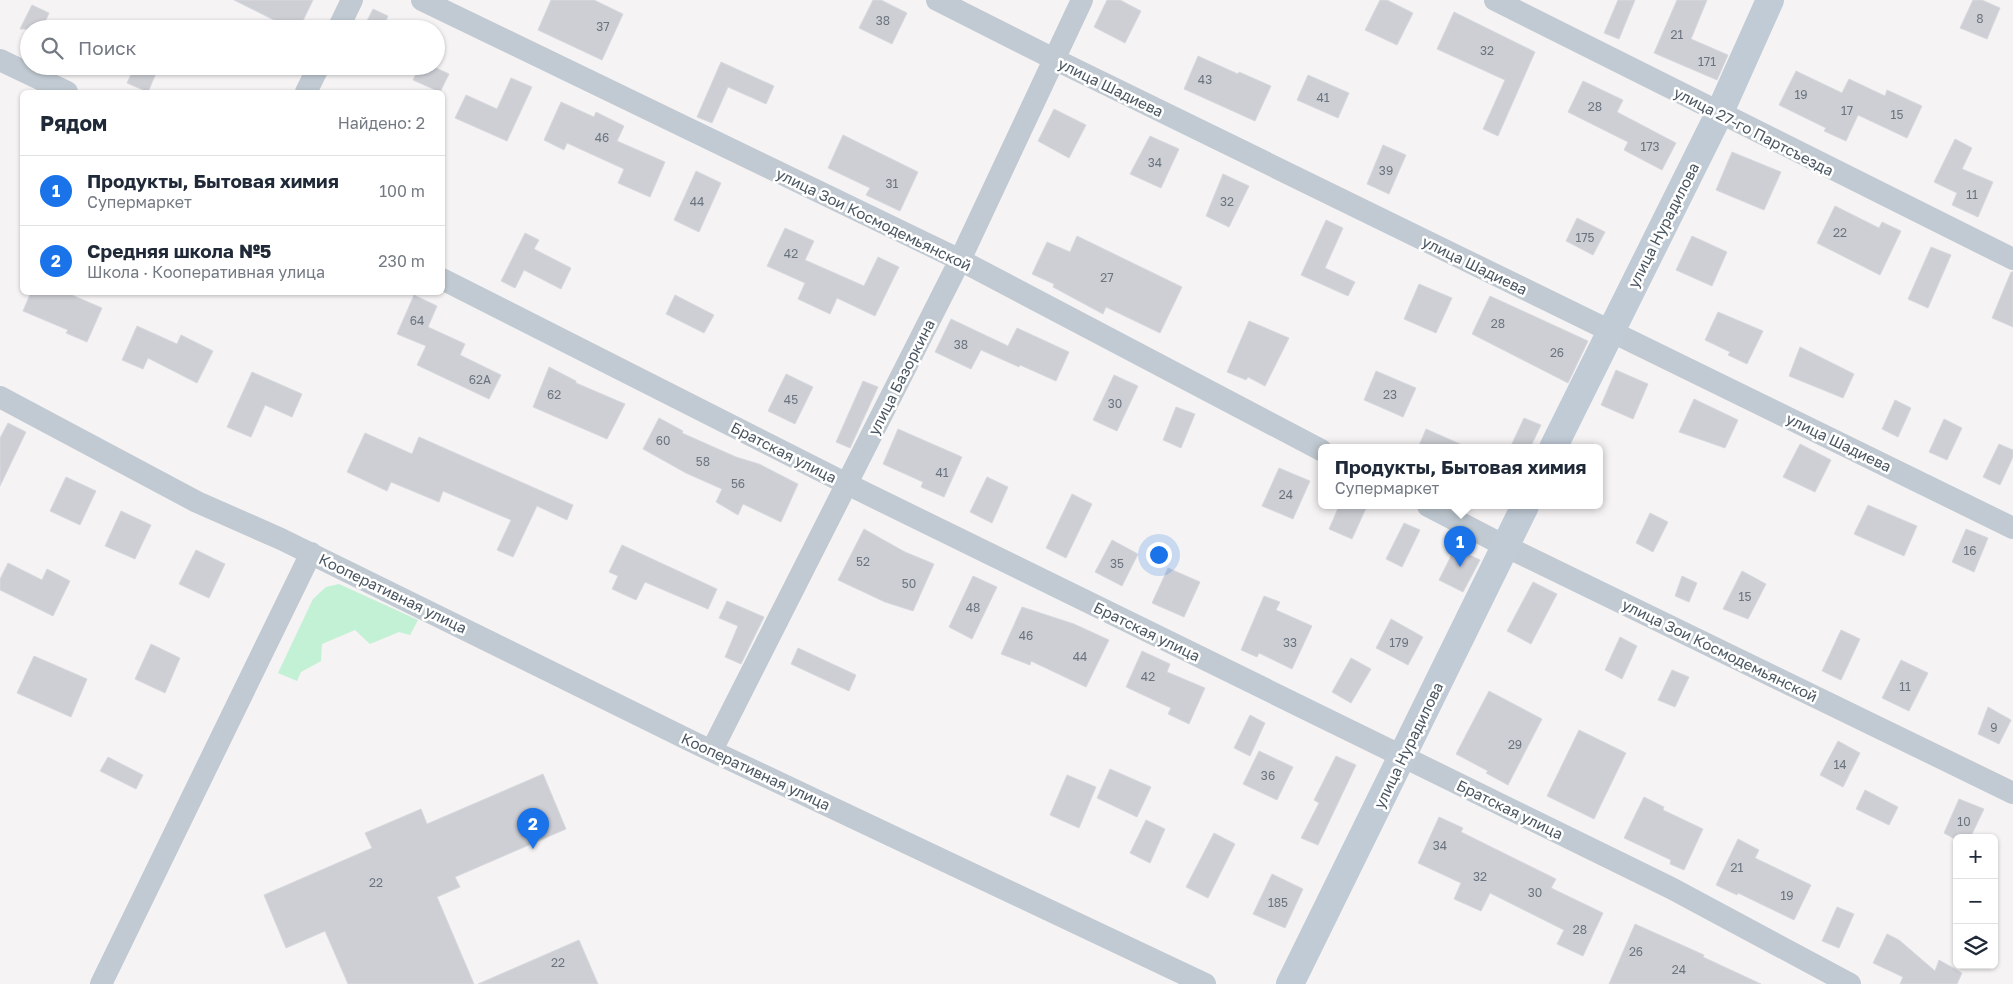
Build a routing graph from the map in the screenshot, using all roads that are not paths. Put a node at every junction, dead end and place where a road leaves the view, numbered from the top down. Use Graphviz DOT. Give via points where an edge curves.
graph roads {
  1 [pos="352,0"];
  2 [pos="422,0"];
  3 [pos="937,0"];
  4 [pos="1082,0"];
  5 [pos="1495,0"];
  6 [pos="1770,0"];
  7 [pos="342,20"];
  8 [pos="1054,59"];
  9 [pos="0,60"];
  10 [pos="20,70"];
  11 [pos="31,75"];
  12 [pos="314,75"];
  13 [pos="63,90"];
  14 [pos="307,90"];
  15 [pos="1719,114"];
  16 [pos="2013,259"];
  17 [pos="960,260"];
  18 [pos="445,281"];
  19 [pos="1610,331"];
  20 [pos="0,397"];
  21 [pos="1555,444"];
  22 [pos="1318,448"];
  23 [pos="846,484"];
  24 [pos="1434,509"];
  25 [pos="1524,509"];
  26 [pos="2013,528"];
  27 [pos="1506,546"];
  28 [pos="311,553"];
  29 [pos="712,750"];
  30 [pos="1402,757"];
  31 [pos="2013,792"];
  32 [pos="101,984"];
  33 [pos="1205,984"];
  34 [pos="1290,984"];
  35 [pos="1850,984"];
  1 -- 7 [label="street"];
  2 -- 17 [label="street, улица Зои Космодемьянской"];
  3 -- 8 [label="street, улица Шадиева"];
  4 -- 8 [label="street, улица Базоркина"];
  5 -- 15 [label="street, улица 27-го Партсъезда"];
  6 -- 15 [label="street, улица Нурадилова"];
  8 -- 17 [label="street, улица Базоркина"];
  8 -- 19 [label="street, улица Шадиева"];
  9 -- 10 [label="street"];
  11 -- 13 [label="street"];
  12 -- 14 [label="street"];
  15 -- 16 [label="street, улица 27-го Партсъезда"];
  15 -- 19 [label="street, улица Нурадилова"];
  17 -- 22 [label="street, улица Зои Космодемьянской"];
  17 -- 23 [label="street, улица Базоркина"];
  18 -- 23 [label="street, Братская улица"];
  19 -- 21 [label="street, улица Нурадилова"];
  19 -- 26 [label="street, улица Шадиева"];
  20 -- 28 [label="street, Кооперативная улица" via="197,502"];
  23 -- 29 [label="street, улица Базоркина"];
  23 -- 30 [label="street, Братская улица"];
  24 -- 27 [label="street, улица Зои Космодемьянской"];
  25 -- 27 [label="street, улица Нурадилова"];
  27 -- 30 [label="street, улица Нурадилова"];
  27 -- 31 [label="street, улица Зои Космодемьянской"];
  28 -- 29 [label="street, Кооперативная улица"];
  28 -- 32 [label="street"];
  29 -- 33 [label="street, Кооперативная улица"];
  30 -- 34 [label="street, улица Нурадилова"];
  30 -- 35 [label="street, Братская улица" via="1671,888"];
}
